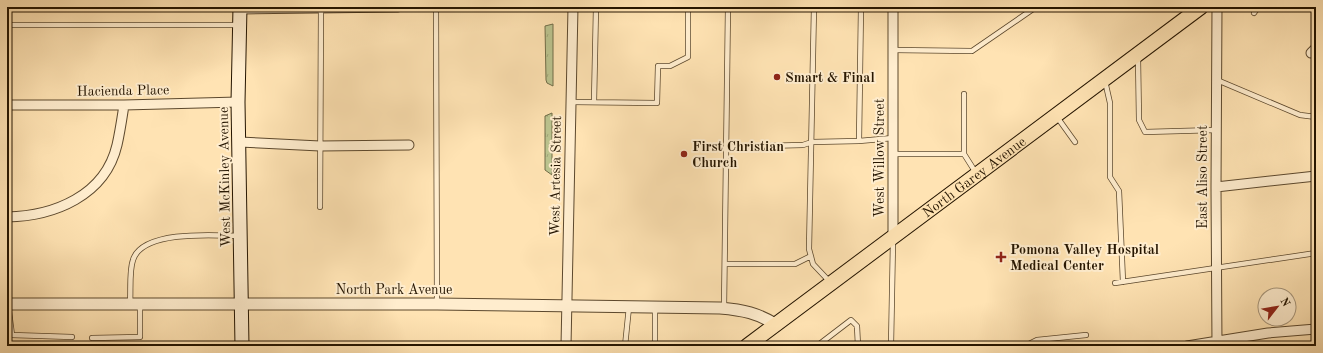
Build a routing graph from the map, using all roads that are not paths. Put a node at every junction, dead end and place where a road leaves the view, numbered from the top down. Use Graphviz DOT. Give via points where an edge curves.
graph roads {
  1 [pos="398,7"];
  2 [pos="436,7"];
  3 [pos="573,7"];
  4 [pos="596,7"];
  5 [pos="688,7"];
  6 [pos="728,7"];
  7 [pos="814,7"];
  8 [pos="861,7"];
  9 [pos="893,7"];
  10 [pos="1036,7"];
  11 [pos="1201,7"];
  12 [pos="1217,7"];
  13 [pos="1258,7"];
  14 [pos="240,8"];
  15 [pos="321,8"];
  16 [pos="1254,13"];
  17 [pos="7,24"];
  18 [pos="240,25"];
  19 [pos="893,50"];
  20 [pos="1138,54"];
  21 [pos="1104,80"];
  22 [pos="1217,80"];
  23 [pos="964,94"];
  24 [pos="238,102"];
  25 [pos="571,102"];
  26 [pos="594,102"];
  27 [pos="7,104"];
  28 [pos="124,105"];
  29 [pos="1056,116"];
  30 [pos="1316,117"];
  31 [pos="1216,130"];
  32 [pos="893,138"];
  33 [pos="860,141"];
  34 [pos="239,142"];
  35 [pos="812,142"];
  36 [pos="1075,142"];
  37 [pos="409,145"];
  38 [pos="320,146"];
  39 [pos="726,147"];
  40 [pos="893,154"];
  41 [pos="964,154"];
  42 [pos="977,174"];
  43 [pos="1316,176"];
  44 [pos="1216,187"];
  45 [pos="320,207"];
  46 [pos="7,217"];
  47 [pos="241,236"];
  48 [pos="893,238"];
  49 [pos="1316,253"];
  50 [pos="811,256"];
  51 [pos="725,264"];
  52 [pos="1216,267"];
  53 [pos="1122,282"];
  54 [pos="1115,283"];
  55 [pos="832,284"];
  56 [pos="135,303"];
  57 [pos="8,304"];
  58 [pos="242,304"];
  59 [pos="437,304"];
  60 [pos="567,306"];
  61 [pos="628,306"];
  62 [pos="655,307"];
  63 [pos="724,308"];
  64 [pos="777,325"];
  65 [pos="1316,329"];
  66 [pos="1086,335"];
  67 [pos="72,337"];
  68 [pos="92,338"];
  69 [pos="1217,343"];
  70 [pos="242,346"];
  71 [pos="566,346"];
  72 [pos="625,346"];
  73 [pos="655,346"];
  74 [pos="747,346"];
  75 [pos="816,346"];
  76 [pos="858,346"];
  77 [pos="891,346"];
  78 [pos="1025,346"];
  79 [pos="1187,346"];
  1 -- 15 [label="street"];
  2 -- 59 [label="lane"];
  3 -- 25 [label="street, West Artesia Street"];
  4 -- 26 [label="lane"];
  5 -- 26 [label="lane" via="688,57 670,66 658,66 657,103"];
  6 -- 39 [label="lane"];
  7 -- 35 [label="lane"];
  8 -- 33 [label="lane"];
  9 -- 19 [label="street, West Willow Street"];
  10 -- 19 [label="lane" via="972,51"];
  11 -- 20 [label="main road, North Garey Avenue"];
  12 -- 22 [label="street, East Aliso Street"];
  13 -- 16 [label="lane"];
  14 -- 15 [label="street"];
  14 -- 18 [label="main road, West McKinley Avenue"];
  15 -- 38 [label="lane"];
  17 -- 18 [label="lane"];
  18 -- 24 [label="main road, West McKinley Avenue"];
  19 -- 32 [label="street, West Willow Street"];
  20 -- 21 [label="main road, North Garey Avenue"];
  20 -- 31 [label="lane" via="1139,120 1144,132"];
  21 -- 29 [label="main road, North Garey Avenue"];
  21 -- 53 [label="lane" via="1110,103 1110,177 1119,191"];
  22 -- 30 [label="lane" via="1300,116"];
  22 -- 31 [label="street, East Aliso Street"];
  23 -- 41 [label="lane"];
  24 -- 28 [label="street, Hacienda Place"];
  24 -- 34 [label="main road, West McKinley Avenue"];
  25 -- 26 [label="lane"];
  25 -- 60 [label="street, West Artesia Street"];
  27 -- 28 [label="street, Hacienda Place"];
  28 -- 46 [label="street" via="117,146 105,174 96,186 59,209 24,217"];
  29 -- 36 [label="lane"];
  29 -- 42 [label="main road, North Garey Avenue"];
  31 -- 44 [label="street, East Aliso Street"];
  32 -- 33 [label="lane"];
  32 -- 40 [label="street, West Willow Street"];
  33 -- 35 [label="lane"];
  34 -- 38 [label="street"];
  34 -- 47 [label="main road, West McKinley Avenue"];
  35 -- 39 [label="lane" via="803,145"];
  35 -- 50 [label="lane" via="809,249"];
  37 -- 38 [label="street"];
  38 -- 45 [label="lane"];
  39 -- 51 [label="lane"];
  40 -- 41 [label="lane"];
  40 -- 48 [label="street, West Willow Street"];
  41 -- 42 [label="lane"];
  42 -- 48 [label="main road, North Garey Avenue"];
  43 -- 44 [label="street"];
  44 -- 52 [label="street, East Aliso Street"];
  47 -- 56 [label="lane" via="173,237 150,243 139,250 133,260"];
  47 -- 58 [label="main road, West McKinley Avenue"];
  48 -- 55 [label="main road, North Garey Avenue"];
  48 -- 77 [label="lane"];
  49 -- 52 [label="lane"];
  50 -- 51 [label="lane" via="795,264"];
  50 -- 55 [label="lane" via="813,264"];
  51 -- 63 [label="lane"];
  52 -- 53 [label="lane"];
  52 -- 69 [label="street, East Aliso Street"];
  53 -- 54 [label="lane"];
  55 -- 64 [label="main road, North Garey Avenue"];
  56 -- 57 [label="street, North Park Avenue"];
  56 -- 58 [label="street, North Park Avenue"];
  56 -- 68 [label="lane" via="140,337"];
  57 -- 67 [label="lane" via="12,335"];
  58 -- 59 [label="street, North Park Avenue"];
  58 -- 70 [label="main road, West McKinley Avenue"];
  59 -- 60 [label="street, North Park Avenue"];
  60 -- 61 [label="street, North Park Avenue"];
  60 -- 71 [label="street, West Artesia Street"];
  61 -- 62 [label="street, North Park Avenue"];
  61 -- 72 [label="lane"];
  62 -- 63 [label="street, North Park Avenue"];
  62 -- 73 [label="lane"];
  63 -- 64 [label="street, North Park Avenue" via="759,314"];
  64 -- 74 [label="main road, North Garey Avenue"];
  65 -- 69 [label="street"];
  66 -- 78 [label="lane" via="1037,340"];
  69 -- 79 [label="street"];
  75 -- 76 [label="lane" via="850,320 857,326"];
}
